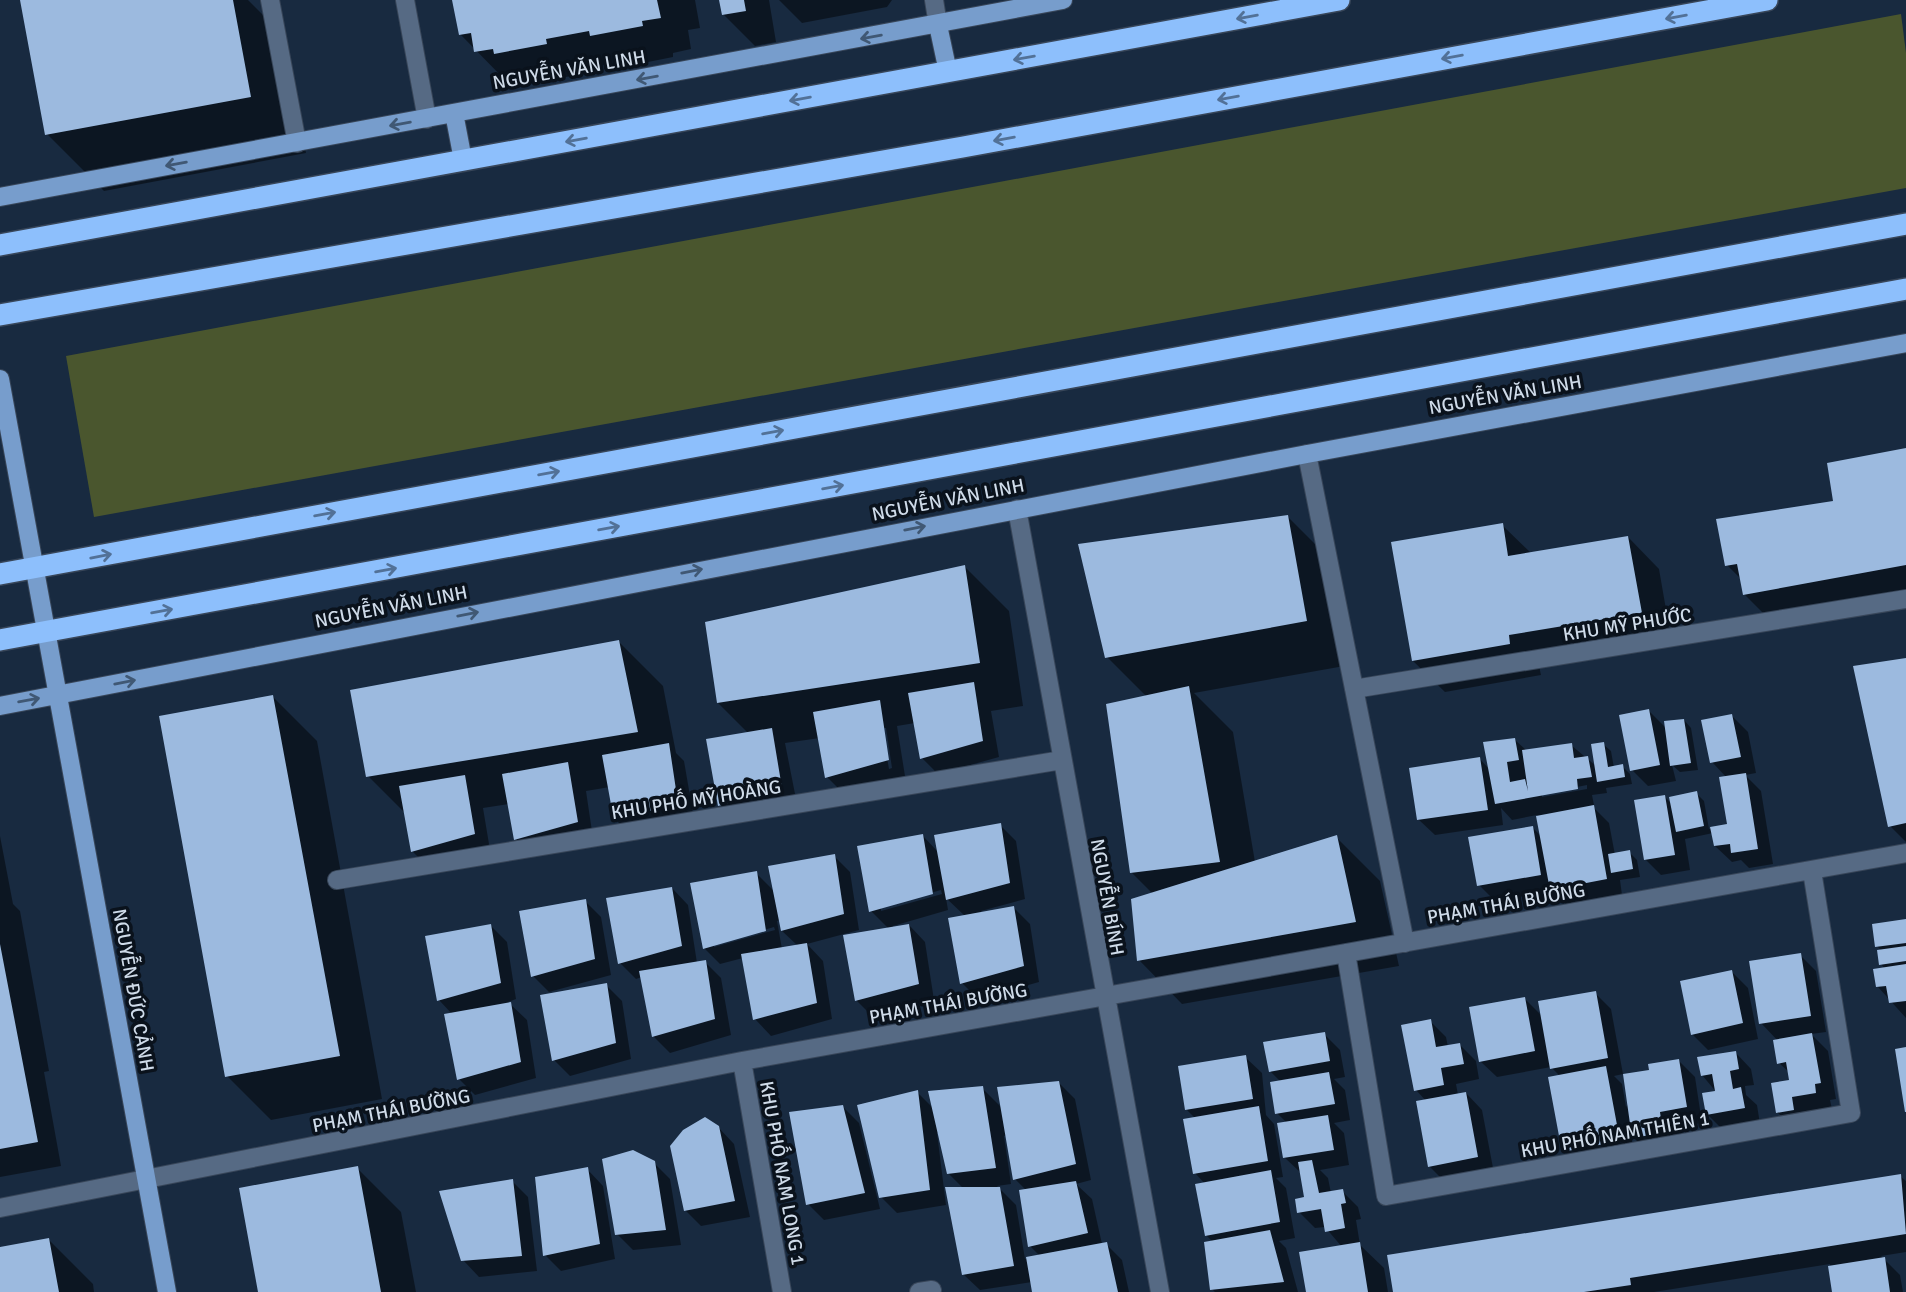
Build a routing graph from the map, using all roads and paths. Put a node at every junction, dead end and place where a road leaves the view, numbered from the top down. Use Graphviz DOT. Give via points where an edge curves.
graph roads {
  1 [pos="270,0"];
  2 [pos="405,0"];
  3 [pos="934,0"];
  4 [pos="1063,0"];
  5 [pos="1339,0"];
  6 [pos="1767,0"];
  7 [pos="938,25"];
  8 [pos="947,72"];
  9 [pos="454,113"];
  10 [pos="427,119"];
  11 [pos="297,143"];
  12 [pos="463,160"];
  13 [pos="0,197"];
  14 [pos="1906,224"];
  15 [pos="0,245"];
  16 [pos="1906,289"];
  17 [pos="0,314"];
  18 [pos="1906,343"];
  19 [pos="0,379"];
  20 [pos="1307,454"];
  21 [pos="1017,509"];
  22 [pos="34,568"];
  23 [pos="0,574"];
  24 [pos="1906,599"];
  25 [pos="47,632"];
  26 [pos="0,640"];
  27 [pos="1354,689"];
  28 [pos="58,695"];
  29 [pos="0,706"];
  30 [pos="1062,760"];
  31 [pos="1906,853"];
  32 [pos="1812,871"];
  33 [pos="337,880"];
  34 [pos="1405,943"];
  35 [pos="1346,953"];
  36 [pos="1105,996"];
  37 [pos="742,1061"];
  38 [pos="148,1181"];
  39 [pos="0,1208"];
  40 [pos="167,1292"];
  41 [pos="782,1292"];
  42 [pos="1160,1292"];
  1 -- 11 [label="street"];
  2 -- 10 [label="street"];
  3 -- 7 [label="street"];
  4 -- 7 [label="main road, NGUYỄN VĂN LINH"];
  5 -- 8 [label="highway, one-way"];
  6 -- 17 [label="highway, one-way" via="963,147"];
  7 -- 8 [label="main road"];
  7 -- 9 [label="main road, NGUYỄN VĂN LINH, one-way"];
  8 -- 12 [label="highway, one-way"];
  9 -- 10 [label="main road, NGUYỄN VĂN LINH"];
  9 -- 12 [label="main road"];
  10 -- 11 [label="main road, NGUYỄN VĂN LINH, one-way"];
  11 -- 13 [label="main road, NGUYỄN VĂN LINH, one-way"];
  12 -- 15 [label="highway"];
  22 -- 14 [label="highway, one-way"];
  25 -- 16 [label="highway, NGUYỄN VĂN LINH, one-way"];
  18 -- 20 [label="main road, NGUYỄN VĂN LINH"];
  19 -- 22 [label="main road, NGUYỄN ĐỨC CẢNH"];
  20 -- 21 [label="main road, NGUYỄN VĂN LINH"];
  20 -- 27 [label="street"];
  28 -- 21 [label="main road, NGUYỄN VĂN LINH, one-way"];
  21 -- 30 [label="street, NGUYỄN BÍNH"];
  22 -- 23 [label="highway"];
  22 -- 25 [label="main road, NGUYỄN ĐỨC CẢNH"];
  24 -- 27 [label="street, KHU MỸ PHƯỚC"];
  25 -- 26 [label="highway, NGUYỄN VĂN LINH"];
  25 -- 28 [label="main road, NGUYỄN ĐỨC CẢNH"];
  27 -- 34 [label="street"];
  29 -- 28 [label="main road, NGUYỄN VĂN LINH, one-way"];
  28 -- 38 [label="main road, NGUYỄN ĐỨC CẢNH"];
  30 -- 33 [label="street, KHU PHỐ MỸ HOÀNG"];
  30 -- 36 [label="street, NGUYỄN BÍNH"];
  31 -- 32 [label="street, PHẠM THÁI BƯỜNG"];
  32 -- 34 [label="street, PHẠM THÁI BƯỜNG"];
  32 -- 35 [label="street, KHU PHỐ NAM THIÊN 1" via="1851,1113 1386,1196"];
  34 -- 35 [label="street, PHẠM THÁI BƯỜNG"];
  35 -- 36 [label="street, PHẠM THÁI BƯỜNG"];
  36 -- 37 [label="street, PHẠM THÁI BƯỜNG"];
  36 -- 42 [label="street, NGUYỄN BÍNH"];
  37 -- 38 [label="street, PHẠM THÁI BƯỜNG"];
  37 -- 41 [label="street, KHU PHỐ NAM LONG 1"];
  38 -- 39 [label="street, PHẠM THÁI BƯỜNG"];
  38 -- 40 [label="main road, NGUYỄN ĐỨC CẢNH"];
}
